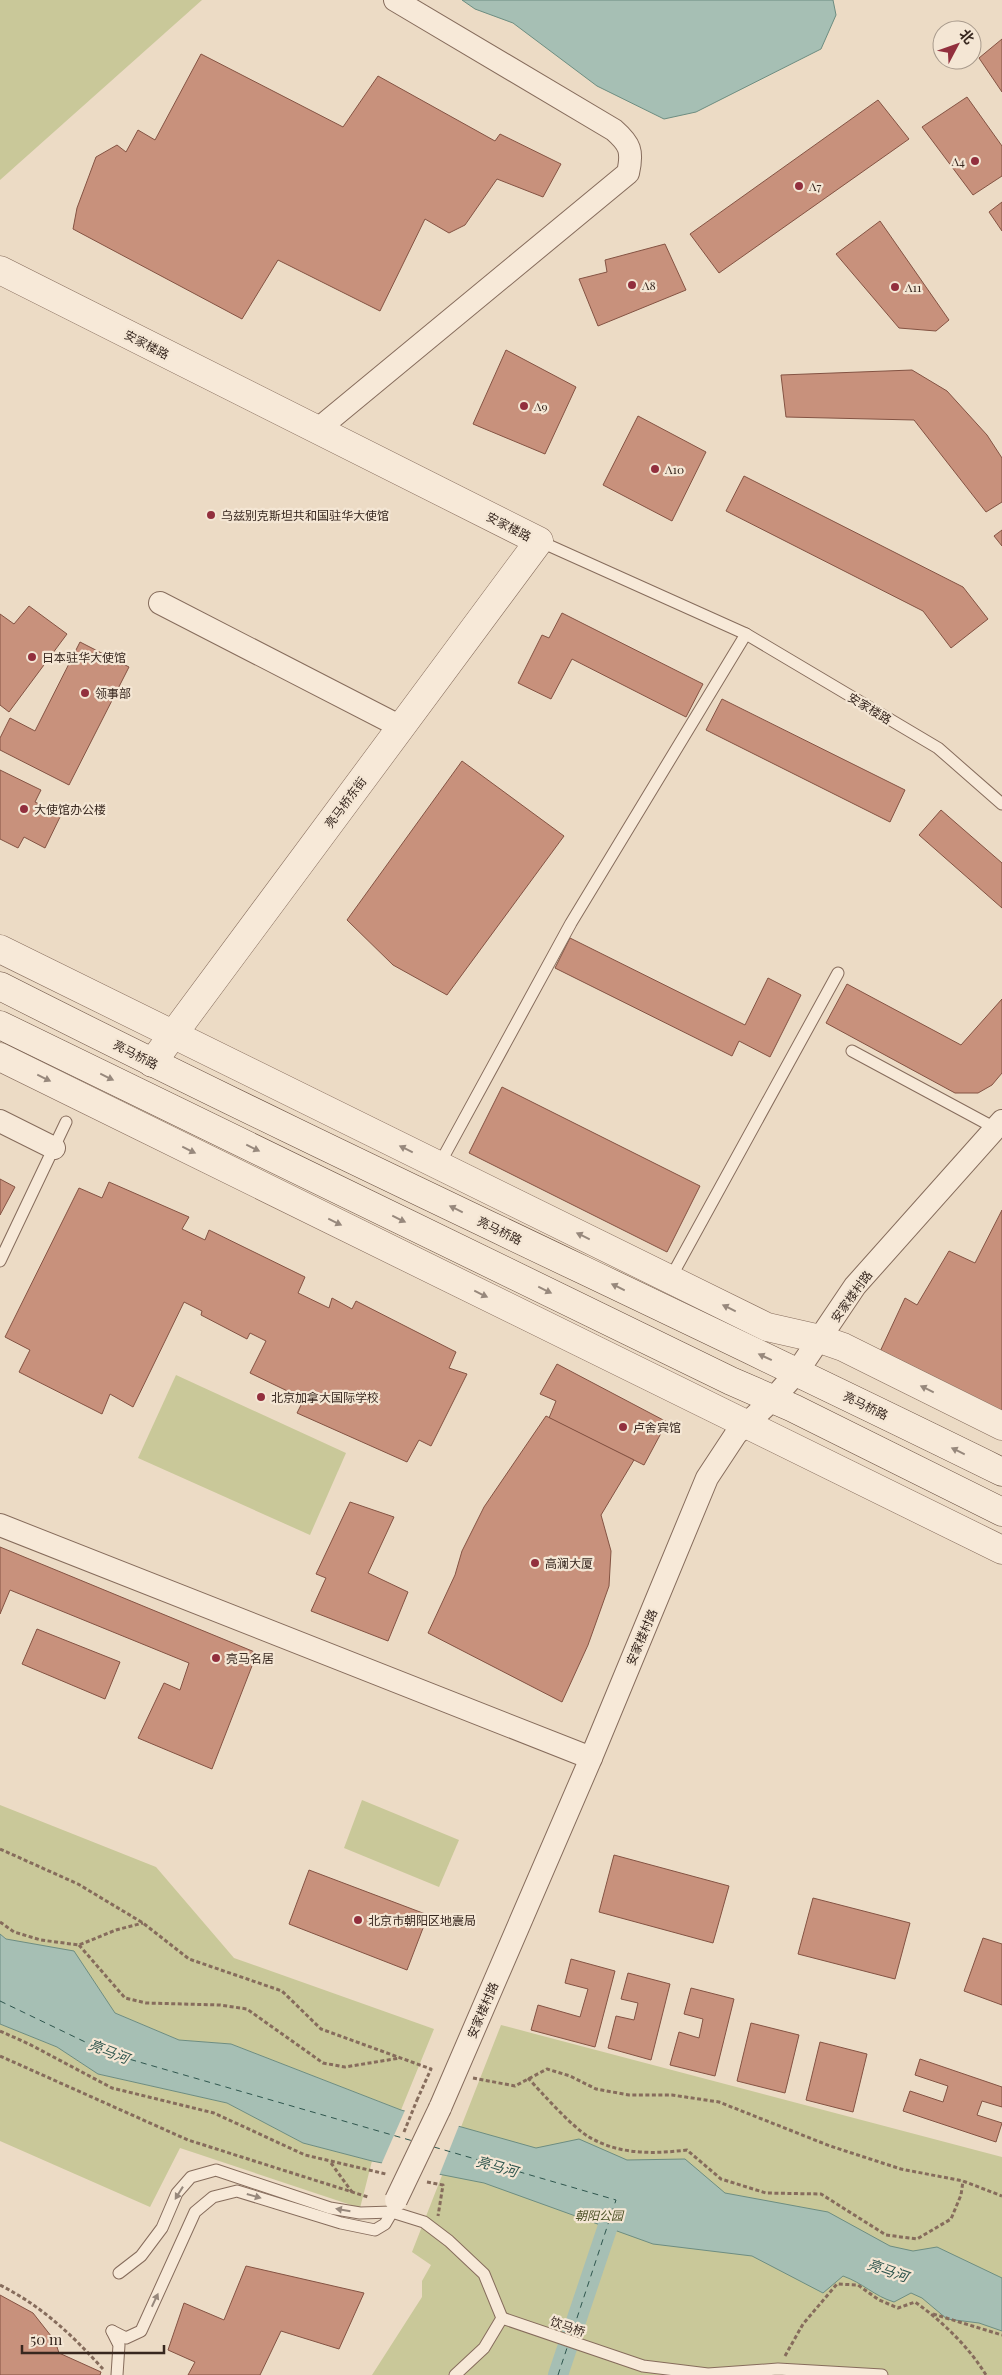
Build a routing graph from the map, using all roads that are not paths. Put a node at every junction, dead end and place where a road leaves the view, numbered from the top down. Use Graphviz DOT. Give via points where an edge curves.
graph roads {
  1 [pos="395,0"];
  2 [pos="0,270"];
  3 [pos="317,430"];
  4 [pos="539,541"];
  5 [pos="160,604"];
  6 [pos="746,634"];
  7 [pos="401,727"];
  8 [pos="1002,804"];
  9 [pos="0,949"];
  10 [pos="838,972"];
  11 [pos="0,986"];
  12 [pos="0,1026"];
  13 [pos="173,1034"];
  14 [pos="852,1051"];
  15 [pos="0,1057"];
  16 [pos="152,1063"];
  17 [pos="0,1122"];
  18 [pos="66,1122"];
  19 [pos="999,1125"];
  20 [pos="54,1148"];
  21 [pos="439,1165"];
  22 [pos="0,1261"];
  23 [pos="670,1279"];
  24 [pos="820,1339"];
  25 [pos="797,1372"];
  26 [pos="773,1399"];
  27 [pos="745,1424"];
  28 [pos="1002,1426"];
  29 [pos="1002,1472"];
  30 [pos="1002,1512"];
  31 [pos="0,1525"];
  32 [pos="1002,1550"];
  33 [pos="591,1758"];
  34 [pos="387,2204"];
  35 [pos="120,2273"];
  36 [pos="502,2318"];
  37 [pos="640,2370"];
  38 [pos="117,2375"];
  39 [pos="455,2375"];
  40 [pos="882,2375"];
  1 -- 3 [label="street" via="614,130 627,141 631,161 628,173"];
  2 -- 3 [label="street, 安家楼路"];
  3 -- 4 [label="street, 安家楼路"];
  4 -- 6 [label="lane, 安家楼路"];
  4 -- 7 [label="street, 亮马桥东街"];
  5 -- 7 [label="street"];
  6 -- 8 [label="lane, 安家楼路" via="938,748"];
  6 -- 21 [label="lane" via="571,923"];
  7 -- 13 [label="street, 亮马桥东街"];
  9 -- 13 [label="street"];
  10 -- 23 [label="lane"];
  11 -- 16 [label="street, 亮马桥路"];
  12 -- 26 [label="street, one-way"];
  13 -- 16 [label="street, 亮马桥东街"];
  21 -- 13 [label="street, one-way"];
  14 -- 19 [label="lane"];
  15 -- 27 [label="street, one-way"];
  25 -- 16 [label="street, 亮马桥路, one-way"];
  17 -- 20 [label="street"];
  18 -- 20 [label="lane"];
  19 -- 24 [label="street, 安家楼村路" via="855,1286"];
  20 -- 22 [label="lane"];
  23 -- 21 [label="street, one-way"];
  24 -- 23 [label="street, one-way" via="767,1327"];
  24 -- 25 [label="street, 安家楼村路"];
  28 -- 24 [label="street, one-way"];
  25 -- 26 [label="street, 安家楼村路"];
  29 -- 25 [label="street, 亮马桥路, one-way"];
  26 -- 27 [label="street, 安家楼村路"];
  26 -- 30 [label="street"];
  27 -- 32 [label="street"];
  27 -- 33 [label="street, 安家楼村路" via="707,1478"];
  31 -- 33 [label="street"];
  33 -- 34 [label="street, 安家楼村路, bridge" via="440,2108"];
  34 -- 35 [label="lane, one-way" via="360,2213 330,2208 216,2170 191,2177 177,2193 162,2228 142,2256"];
  34 -- 36 [label="lane" via="424,2222 484,2274"];
  38 -- 34 [label="lane, one-way" via="120,2345 112,2331 126,2338 141,2331 196,2212 212,2196 236,2191 374,2230 385,2224"];
  36 -- 37 [label="lane, 饮马桥" via="624,2360"];
  36 -- 39 [label="lane" via="484,2348"];
  37 -- 40 [label="lane, 饮马桥" via="708,2374 778,2369"];
}
